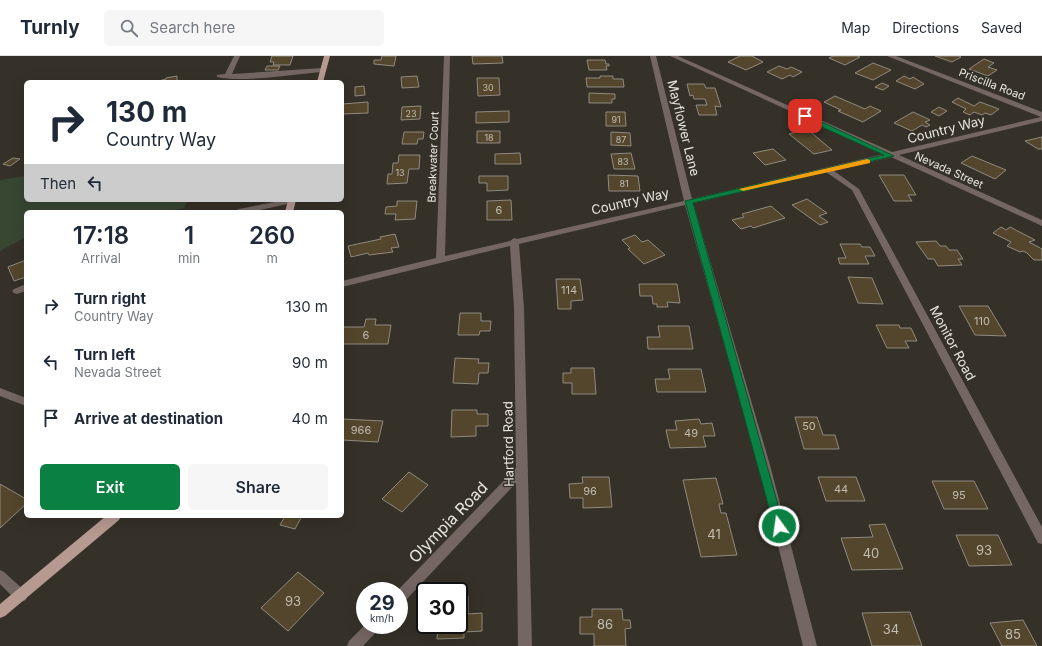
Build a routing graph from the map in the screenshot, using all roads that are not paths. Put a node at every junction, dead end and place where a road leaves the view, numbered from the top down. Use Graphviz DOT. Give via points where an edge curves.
graph roads {
  1 [pos="237,56"];
  2 [pos="326,56"];
  3 [pos="447,56"];
  4 [pos="653,56"];
  5 [pos="673,56"];
  6 [pos="890,56"];
  7 [pos="323,70"];
  8 [pos="219,76"];
  9 [pos="227,77"];
  10 [pos="320,80"];
  11 [pos="1042,115"];
  12 [pos="1042,119"];
  13 [pos="891,156"];
  14 [pos="828,170"];
  15 [pos="689,201"];
  16 [pos="287,202"];
  17 [pos="249,210"];
  18 [pos="1042,223"];
  19 [pos="514,241"];
  20 [pos="440,260"];
  21 [pos="344,284"];
  22 [pos="0,392"];
  23 [pos="24,401"];
  24 [pos="522,469"];
  25 [pos="112,518"];
  26 [pos="1042,539"];
  27 [pos="0,576"];
  28 [pos="408,589"];
  29 [pos="21,596"];
  30 [pos="0,612"];
  31 [pos="365,634"];
  32 [pos="354,646"];
  33 [pos="526,646"];
  34 [pos="810,646"];
  1 -- 9 [label="street"];
  2 -- 7 [label="main road"];
  3 -- 20 [label="street, Breakwater Court"];
  4 -- 15 [label="street, Mayflower Lane"];
  5 -- 13 [label="street, Nevada Street"];
  6 -- 11 [label="street, Priscilla Road"];
  7 -- 9 [label="street"];
  7 -- 10 [label="main road"];
  8 -- 9 [label="street"];
  12 -- 13 [label="street, Country Way"];
  13 -- 14 [label="street, Country Way"];
  13 -- 18 [label="street, Nevada Street"];
  14 -- 15 [label="street, Country Way"];
  14 -- 26 [label="street, Monitor Road" via="855,189"];
  15 -- 19 [label="street, Country Way"];
  15 -- 34 [label="street, Mayflower Lane" via="764,466"];
  16 -- 17 [label="street"];
  19 -- 20 [label="street, Country Way"];
  19 -- 24 [label="street, Hartford Road" via="519,308"];
  20 -- 21 [label="street, Country Way"];
  22 -- 23 [label="street"];
  24 -- 28 [label="street, Olympia Road"];
  24 -- 33 [label="street, Hartford Road"];
  25 -- 29 [label="main road"];
  27 -- 29 [label="street"];
  29 -- 30 [label="main road"];
  31 -- 32 [label="street"];
}
